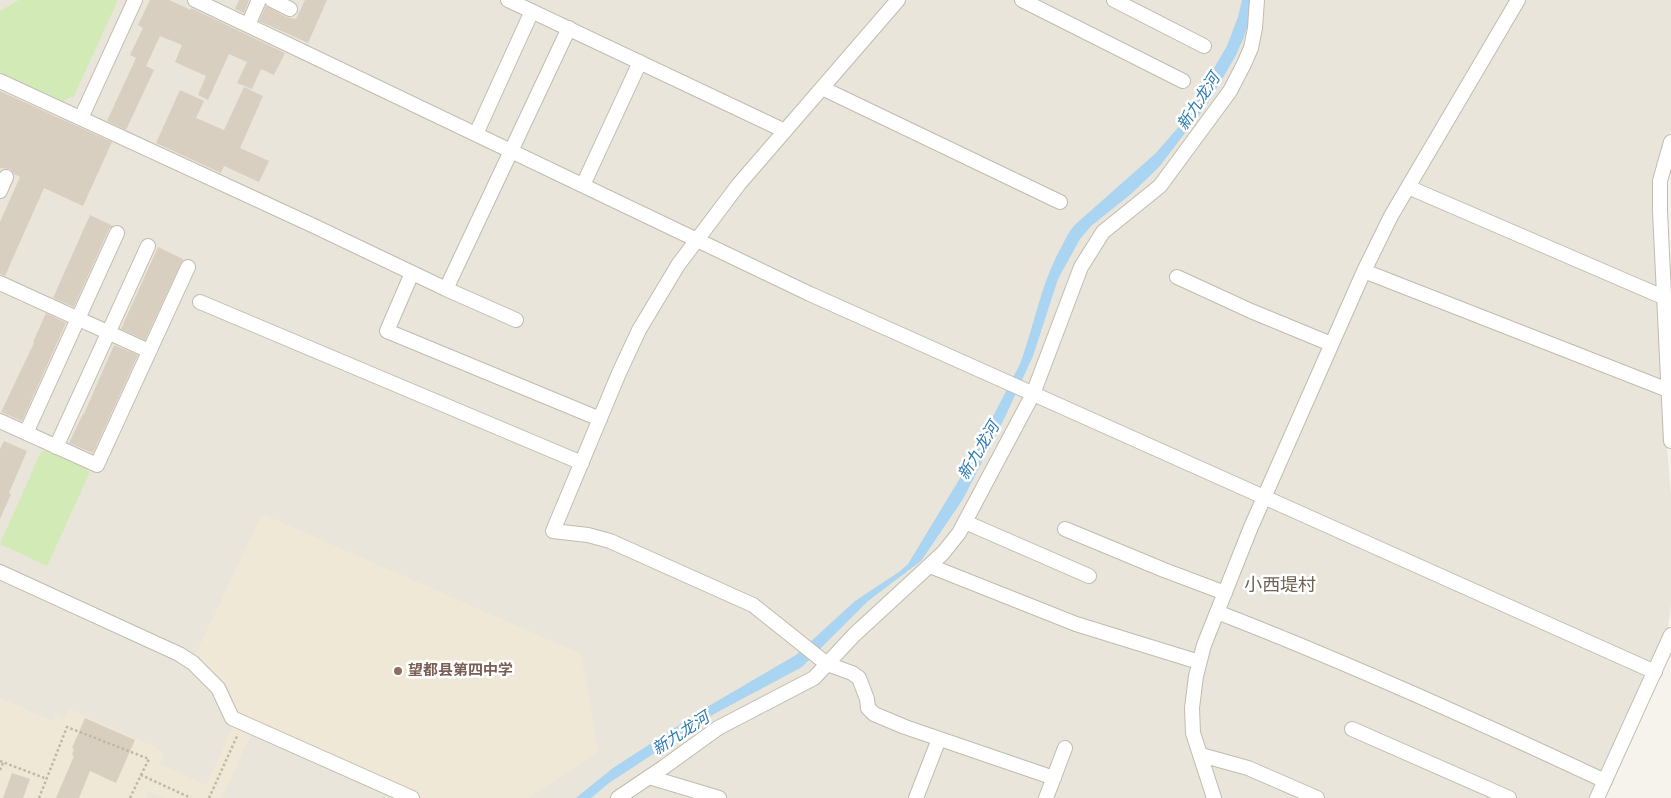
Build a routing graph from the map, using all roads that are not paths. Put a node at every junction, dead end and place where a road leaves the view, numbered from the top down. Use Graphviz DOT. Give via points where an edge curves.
graph roads {
  1 [pos="135,0"];
  2 [pos="195,0"];
  3 [pos="259,0"];
  4 [pos="272,0"];
  5 [pos="508,0"];
  6 [pos="898,0"];
  7 [pos="1022,0"];
  8 [pos="1114,0"];
  9 [pos="1257,0"];
  10 [pos="1518,0"];
  11 [pos="290,8"];
  12 [pos="532,11"];
  13 [pos="248,25"];
  14 [pos="569,28"];
  15 [pos="1204,46"];
  16 [pos="640,62"];
  17 [pos="0,81"];
  18 [pos="1183,81"];
  19 [pos="822,88"];
  20 [pos="81,118"];
  21 [pos="785,131"];
  22 [pos="476,134"];
  23 [pos="1671,142"];
  24 [pos="511,150"];
  25 [pos="6,177"];
  26 [pos="583,185"];
  27 [pos="1408,187"];
  28 [pos="0,191"];
  29 [pos="1060,202"];
  30 [pos="118,233"];
  31 [pos="697,240"];
  32 [pos="148,246"];
  33 [pos="188,267"];
  34 [pos="1364,271"];
  35 [pos="412,273"];
  36 [pos="1177,277"];
  37 [pos="0,283"];
  38 [pos="446,289"];
  39 [pos="1663,297"];
  40 [pos="200,302"];
  41 [pos="78,319"];
  42 [pos="516,320"];
  43 [pos="108,332"];
  44 [pos="1331,344"];
  45 [pos="149,351"];
  46 [pos="1668,390"];
  47 [pos="1032,394"];
  48 [pos="600,419"];
  49 [pos="0,421"];
  50 [pos="26,433"];
  51 [pos="1671,441"];
  52 [pos="56,447"];
  53 [pos="582,463"];
  54 [pos="1264,498"];
  55 [pos="965,522"];
  56 [pos="1065,528"];
  57 [pos="930,566"];
  58 [pos="0,572"];
  59 [pos="1088,576"];
  60 [pos="1225,593"];
  61 [pos="1217,612"];
  62 [pos="1671,635"];
  63 [pos="1199,662"];
  64 [pos="827,664"];
  65 [pos="1671,668"];
  66 [pos="1656,670"];
  67 [pos="1352,729"];
  68 [pos="939,739"];
  69 [pos="1064,748"];
  70 [pos="1201,755"];
  71 [pos="649,777"];
  72 [pos="1054,778"];
  73 [pos="1605,781"];
  74 [pos="412,798"];
  75 [pos="618,798"];
  76 [pos="719,798"];
  77 [pos="916,798"];
  78 [pos="1046,798"];
  79 [pos="1214,798"];
  80 [pos="1317,798"];
  81 [pos="1509,798"];
  82 [pos="1597,798"];
  1 -- 20 [label="street"];
  2 -- 13 [label="street"];
  3 -- 13 [label="street"];
  4 -- 11 [label="street"];
  5 -- 12 [label="street"];
  6 -- 19 [label="street"];
  7 -- 18 [label="street"];
  8 -- 15 [label="street"];
  9 -- 47 [label="street" via="1251,48 1230,91 1160,186 1103,232 1081,267"];
  10 -- 27 [label="street"];
  12 -- 14 [label="street"];
  12 -- 22 [label="street"];
  13 -- 22 [label="street"];
  14 -- 16 [label="street"];
  14 -- 24 [label="street"];
  16 -- 21 [label="street"];
  16 -- 26 [label="street"];
  17 -- 20 [label="street"];
  19 -- 21 [label="street"];
  19 -- 29 [label="street"];
  20 -- 35 [label="street"];
  21 -- 31 [label="street"];
  22 -- 24 [label="street"];
  23 -- 39 [label="street" via="1660,181"];
  24 -- 26 [label="street"];
  24 -- 38 [label="street"];
  25 -- 28 [label="street"];
  26 -- 31 [label="street"];
  27 -- 34 [label="street"];
  27 -- 39 [label="street"];
  30 -- 41 [label="street"];
  31 -- 47 [label="street"];
  31 -- 48 [label="street" via="639,330"];
  32 -- 43 [label="street"];
  33 -- 45 [label="street"];
  34 -- 44 [label="street"];
  34 -- 46 [label="street"];
  35 -- 38 [label="street"];
  35 -- 48 [label="street" via="386,330"];
  36 -- 44 [label="street"];
  37 -- 41 [label="street"];
  38 -- 42 [label="street"];
  39 -- 46 [label="street"];
  40 -- 53 [label="street"];
  41 -- 43 [label="street"];
  41 -- 50 [label="street"];
  43 -- 45 [label="street"];
  43 -- 52 [label="street"];
  44 -- 54 [label="street"];
  45 -- 52 [label="street" via="97,466"];
  46 -- 51 [label="street"];
  47 -- 54 [label="street"];
  47 -- 55 [label="street"];
  48 -- 53 [label="street"];
  49 -- 50 [label="street"];
  50 -- 52 [label="street"];
  53 -- 64 [label="street" via="553,532 588,535 610,542 753,605"];
  54 -- 60 [label="street"];
  54 -- 66 [label="street"];
  55 -- 57 [label="street" via="944,554"];
  55 -- 59 [label="street"];
  56 -- 60 [label="street"];
  57 -- 63 [label="street" via="1076,624"];
  57 -- 64 [label="street" via="854,634"];
  58 -- 74 [label="street" via="179,654 218,688 232,718"];
  60 -- 61 [label="street"];
  61 -- 63 [label="street"];
  61 -- 73 [label="street" via="1480,722"];
  62 -- 66 [label="street"];
  63 -- 70 [label="street" via="1192,708 1193,733"];
  64 -- 68 [label="street" via="859,678 868,708 874,714"];
  64 -- 71 [label="street" via="814,678 718,728"];
  65 -- 66 [label="street"];
  66 -- 73 [label="street"];
  67 -- 81 [label="street"];
  68 -- 72 [label="street"];
  68 -- 77 [label="street"];
  69 -- 72 [label="street"];
  70 -- 79 [label="street"];
  70 -- 80 [label="street" via="1248,768"];
  71 -- 75 [label="street"];
  71 -- 76 [label="street"];
  72 -- 78 [label="street"];
  73 -- 82 [label="street"];
}
